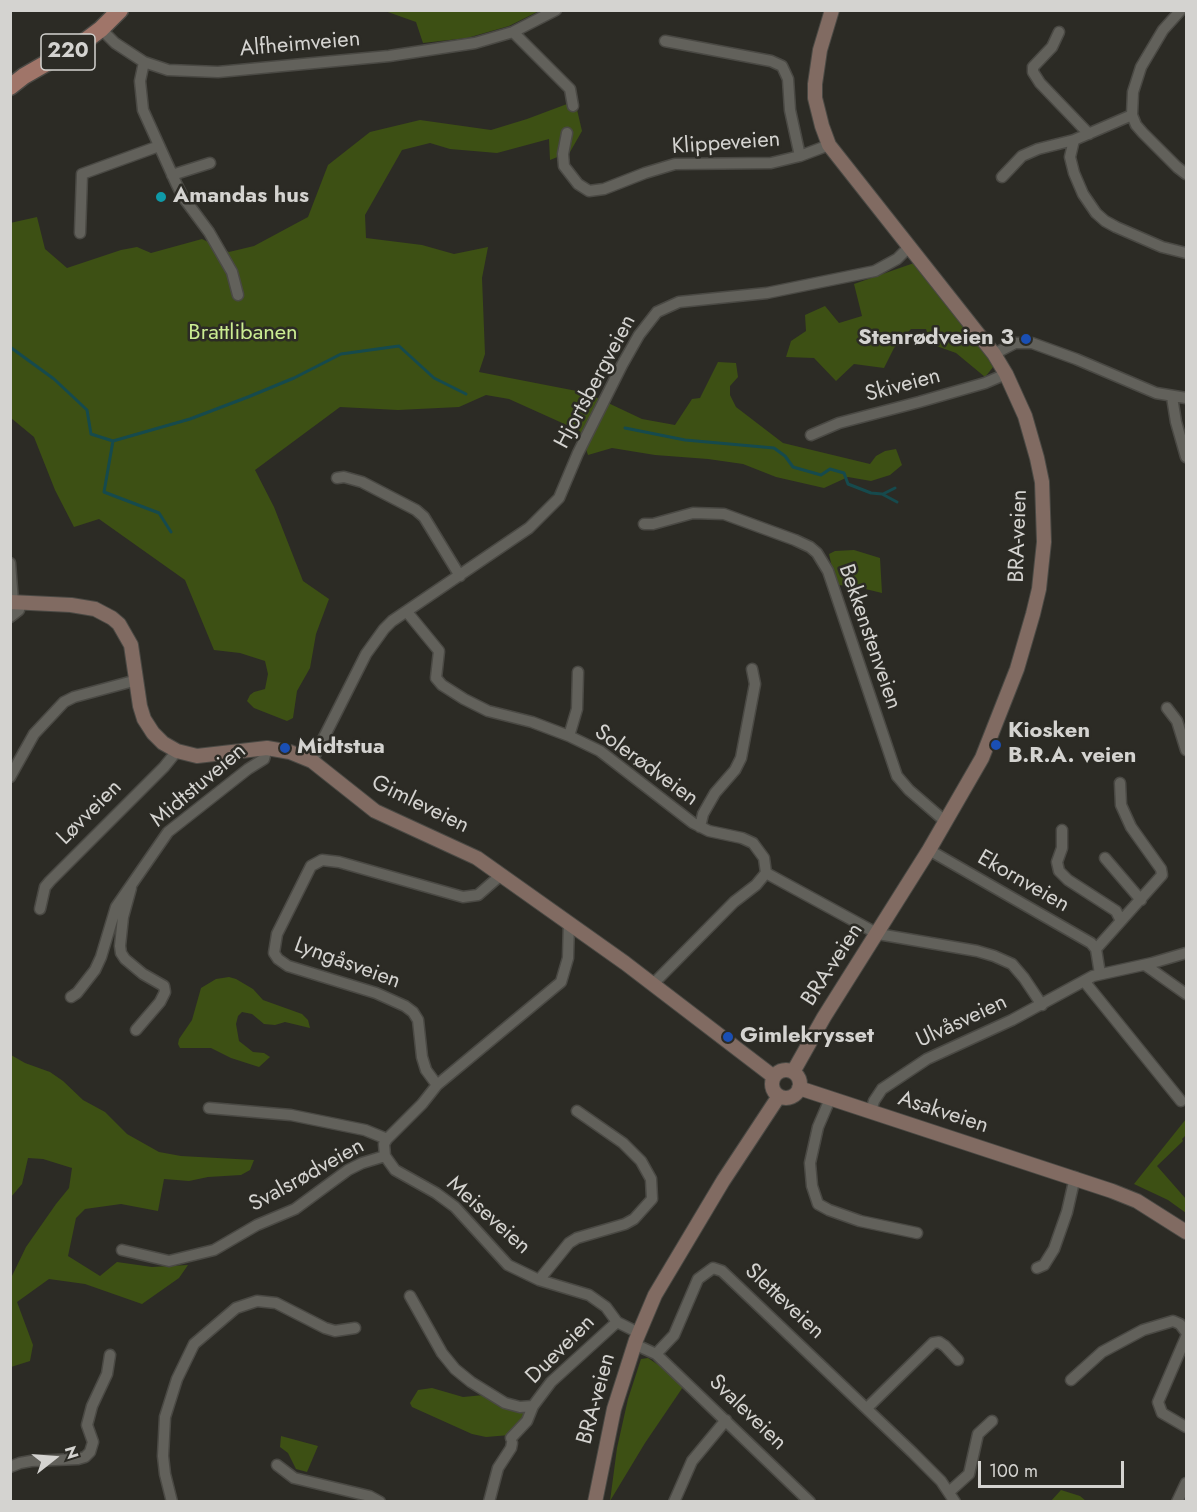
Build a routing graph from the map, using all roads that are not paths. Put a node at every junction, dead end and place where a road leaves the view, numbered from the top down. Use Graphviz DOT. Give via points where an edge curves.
graph roads {
  1 [pos="120,10"];
  2 [pos="556,10"];
  3 [pos="832,10"];
  4 [pos="1181,10"];
  5 [pos="101,29"];
  6 [pos="513,32"];
  7 [pos="1059,32"];
  8 [pos="665,41"];
  9 [pos="144,62"];
  10 [pos="10,87"];
  11 [pos="573,106"];
  12 [pos="1132,115"];
  13 [pos="567,133"];
  14 [pos="1089,134"];
  15 [pos="1074,140"];
  16 [pos="830,145"];
  17 [pos="159,146"];
  18 [pos="800,156"];
  19 [pos="210,163"];
  20 [pos="1186,174"];
  21 [pos="172,175"];
  22 [pos="1002,177"];
  23 [pos="80,232"];
  24 [pos="909,247"];
  25 [pos="1186,253"];
  26 [pos="238,295"];
  27 [pos="994,354"];
  28 [pos="1006,374"];
  29 [pos="1172,397"];
  30 [pos="1186,398"];
  31 [pos="811,435"];
  32 [pos="1186,458"];
  33 [pos="337,478"];
  34 [pos="644,524"];
  35 [pos="10,563"];
  36 [pos="460,576"];
  37 [pos="15,602"];
  38 [pos="407,612"];
  39 [pos="10,617"];
  40 [pos="752,669"];
  41 [pos="578,672"];
  42 [pos="137,680"];
  43 [pos="1167,708"];
  44 [pos="569,736"];
  45 [pos="267,748"];
  46 [pos="1186,750"];
  47 [pos="177,751"];
  48 [pos="312,761"];
  49 [pos="10,777"];
  50 [pos="1120,783"];
  51 [pos="946,822"];
  52 [pos="700,827"];
  53 [pos="1062,831"];
  54 [pos="929,850"];
  55 [pos="1105,858"];
  56 [pos="766,873"];
  57 [pos="501,875"];
  58 [pos="132,882"];
  59 [pos="1141,900"];
  60 [pos="40,909"];
  61 [pos="1121,921"];
  62 [pos="569,922"];
  63 [pos="878,934"];
  64 [pos="1096,949"];
  65 [pos="1186,953"];
  66 [pos="1145,965"];
  67 [pos="1100,974"];
  68 [pos="1084,981"];
  69 [pos="653,984"];
  70 [pos="1186,993"];
  71 [pos="71,997"];
  72 [pos="1042,1005"];
  73 [pos="136,1030"];
  74 [pos="793,1072"];
  75 [pos="774,1077"];
  76 [pos="437,1084"];
  77 [pos="799,1088"];
  78 [pos="779,1096"];
  79 [pos="830,1099"];
  80 [pos="1181,1101"];
  81 [pos="209,1108"];
  82 [pos="577,1110"];
  83 [pos="871,1112"];
  84 [pos="387,1139"];
  85 [pos="385,1156"];
  86 [pos="1075,1178"];
  87 [pos="1186,1232"];
  88 [pos="917,1233"];
  89 [pos="122,1250"];
  90 [pos="1037,1268"];
  91 [pos="539,1280"];
  92 [pos="410,1296"];
  93 [pos="617,1322"];
  94 [pos="355,1328"];
  95 [pos="1186,1332"];
  96 [pos="1186,1337"];
  97 [pos="636,1338"];
  98 [pos="656,1354"];
  99 [pos="110,1355"];
  100 [pos="958,1360"];
  101 [pos="1071,1380"];
  102 [pos="533,1406"];
  103 [pos="867,1408"];
  104 [pos="726,1420"];
  105 [pos="992,1421"];
  106 [pos="1186,1427"];
  107 [pos="278,1465"];
  108 [pos="10,1467"];
  109 [pos="1186,1483"];
  110 [pos="952,1497"];
  111 [pos="172,1502"];
  112 [pos="380,1502"];
  113 [pos="489,1502"];
  114 [pos="595,1502"];
  115 [pos="675,1502"];
  116 [pos="810,1502"];
  117 [pos="1178,1502"];
  1 -- 5 [label="main road, 220"];
  2 -- 6 [label="street, Alfheimveien"];
  3 -- 16 [label="main road, BRA-veien" via="815,84 818,111"];
  4 -- 12 [label="street" via="1163,30 1141,67 1133,92"];
  5 -- 9 [label="street, Alfheimveien" via="115,44"];
  5 -- 10 [label="main road, 220"];
  6 -- 9 [label="street, Alfheimveien" via="434,50 218,72 168,70"];
  6 -- 11 [label="street" via="570,89"];
  7 -- 14 [label="street" via="1033,72"];
  8 -- 18 [label="street" via="782,66 788,79"];
  9 -- 17 [label="street" via="140,81 143,110"];
  12 -- 14 [label="street"];
  12 -- 20 [label="street" via="1143,133"];
  13 -- 18 [label="street, Klippeveien" via="564,166 589,191 675,164 771,163"];
  14 -- 15 [label="street"];
  15 -- 22 [label="street" via="1022,156"];
  15 -- 25 [label="street" via="1070,157 1074,173 1096,213 1138,237"];
  16 -- 18 [label="street, Klippeveien"];
  16 -- 24 [label="main road, BRA-veien"];
  17 -- 21 [label="street"];
  17 -- 23 [label="street" via="82,174"];
  19 -- 21 [label="street"];
  21 -- 26 [label="street" via="232,272"];
  24 -- 27 [label="main road, BRA-veien"];
  24 -- 36 [label="street, Hjortsbergveien" via="875,271 767,293 679,302 657,312 622,365 559,498 529,528"];
  27 -- 28 [label="main road, BRA-veien"];
  27 -- 29 [label="street" via="1015,343 1032,343"];
  28 -- 31 [label="street, Skiveien" via="839,423"];
  28 -- 51 [label="main road, BRA-veien" via="1032,437 1042,482 1042,564 1033,614 1003,708 982,758"];
  29 -- 30 [label="street"];
  29 -- 32 [label="street"];
  33 -- 36 [label="street" via="362,482 416,510"];
  34 -- 51 [label="street, Bekkenstenveien" via="693,513 724,514 795,540 817,553 828,571 897,776"];
  35 -- 37 [label="street"];
  36 -- 38 [label="street, Hjortsbergveien"];
  37 -- 39 [label="street" via="19,610"];
  37 -- 42 [label="main road, Gimleveien" via="71,605 94,609 112,618 131,645"];
  38 -- 44 [label="street, Solerødveien" via="439,651 435,672 442,685 488,711 525,719"];
  38 -- 48 [label="street, Hjortsbergveien" via="384,629 366,654"];
  40 -- 52 [label="street, Solerødveien" via="755,684 741,758 714,793"];
  41 -- 44 [label="street, Solerødveien" via="577,709"];
  42 -- 47 [label="main road, Gimleveien" via="144,719 153,733"];
  42 -- 49 [label="street" via="64,702 34,734"];
  43 -- 46 [label="street" via="1177,721"];
  44 -- 52 [label="street, Solerødveien" via="608,757"];
  45 -- 47 [label="main road, Gimleveien" via="197,756"];
  45 -- 48 [label="main road, Gimleveien"];
  45 -- 58 [label="street, Midtstuveien" via="264,759 168,832"];
  47 -- 60 [label="street, Løvveien" via="50,881"];
  48 -- 57 [label="main road, Gimleveien" via="375,811 464,850"];
  50 -- 59 [label="street" via="1121,805 1131,827 1162,874"];
  51 -- 54 [label="main road, BRA-veien"];
  52 -- 56 [label="street, Solerødveien" via="753,843 764,858"];
  53 -- 61 [label="street, Ekornveien" via="1059,871 1116,911"];
  54 -- 63 [label="main road, BRA-veien"];
  54 -- 64 [label="street, Ekornveien"];
  55 -- 59 [label="street"];
  56 -- 63 [label="street"];
  56 -- 69 [label="street"];
  57 -- 62 [label="main road, Gimleveien"];
  57 -- 76 [label="street, Lyngåsveien" via="478,895 463,897 322,860 311,866 277,934 274,953 288,966 376,993 413,1012 418,1020 426,1070"];
  58 -- 71 [label="street, Midtstuveien" via="116,907 95,970"];
  58 -- 73 [label="street, Midtstuveien" via="120,946 125,959 164,986 165,992"];
  59 -- 61 [label="street"];
  61 -- 64 [label="street"];
  62 -- 69 [label="main road, Gimleveien"];
  62 -- 76 [label="street, Svalsrødveien" via="568,958 561,982"];
  63 -- 72 [label="street" via="994,956 1011,964"];
  63 -- 74 [label="main road, BRA-veien"];
  64 -- 67 [label="street"];
  65 -- 66 [label="street, Ulvåsveien"];
  66 -- 67 [label="street, Ulvåsveien"];
  66 -- 70 [label="street"];
  67 -- 68 [label="street, Ulvåsveien"];
  68 -- 72 [label="street, Ulvåsveien"];
  68 -- 80 [label="street"];
  69 -- 75 [label="main road, Gimleveien"];
  72 -- 83 [label="street, Ulvåsveien" via="921,1062 882,1089"];
  74 -- 75 [label="main road" via="782,1071"];
  74 -- 77 [label="main road" via="799,1079"];
  75 -- 78 [label="main road" via="773,1088"];
  76 -- 84 [label="street, Svalsrødveien"];
  77 -- 78 [label="main road" via="794,1095"];
  77 -- 79 [label="main road, Asakveien"];
  78 -- 97 [label="main road, BRA-veien" via="679,1253"];
  79 -- 83 [label="main road, Asakveien"];
  79 -- 88 [label="street" via="818,1127 810,1163 818,1204 860,1221"];
  81 -- 84 [label="street" via="291,1115 365,1130"];
  82 -- 91 [label="street, Meiseveien" via="641,1161 651,1179 652,1200 634,1219 569,1243"];
  83 -- 86 [label="main road, Asakveien"];
  84 -- 85 [label="street, Svalsrødveien"];
  85 -- 89 [label="street, Svalsrødveien" via="355,1166 294,1209 214,1250 169,1261"];
  85 -- 91 [label="street, Meiseveien" via="395,1170 455,1207 508,1265"];
  86 -- 87 [label="main road, Asakveien" via="1137,1201"];
  86 -- 90 [label="street" via="1054,1249 1044,1265"];
  91 -- 93 [label="street, Meiseveien" via="589,1295 606,1307"];
  92 -- 102 [label="street, Dueveien" via="455,1369 505,1403"];
  93 -- 97 [label="street, Meiseveien"];
  93 -- 102 [label="street, Dueveien" via="551,1382"];
  94 -- 111 [label="street" via="335,1331 276,1303 257,1301 236,1308 194,1344 165,1417 163,1456"];
  95 -- 101 [label="street" via="1173,1321 1143,1330 1102,1352"];
  96 -- 106 [label="street" via="1158,1402 1162,1413"];
  97 -- 98 [label="street"];
  97 -- 114 [label="main road, BRA-veien" via="608,1432"];
  98 -- 103 [label="street, Sletteveien" via="674,1335 698,1279 712,1268 722,1271 743,1289"];
  98 -- 104 [label="street, Svaleveien"];
  99 -- 108 [label="street" via="107,1374 87,1425 93,1442 90,1452 78,1459 30,1461"];
  100 -- 103 [label="street" via="945,1346 933,1343"];
  102 -- 113 [label="street, Dueveien" via="498,1468"];
  103 -- 110 [label="street, Sletteveien" via="941,1481"];
  104 -- 115 [label="street" via="692,1461"];
  104 -- 116 [label="street, Svaleveien"];
  105 -- 110 [label="street, Sletteveien" via="978,1434 969,1474"];
  107 -- 112 [label="street" via="294,1478"];
  109 -- 117 [label="street"];
}
